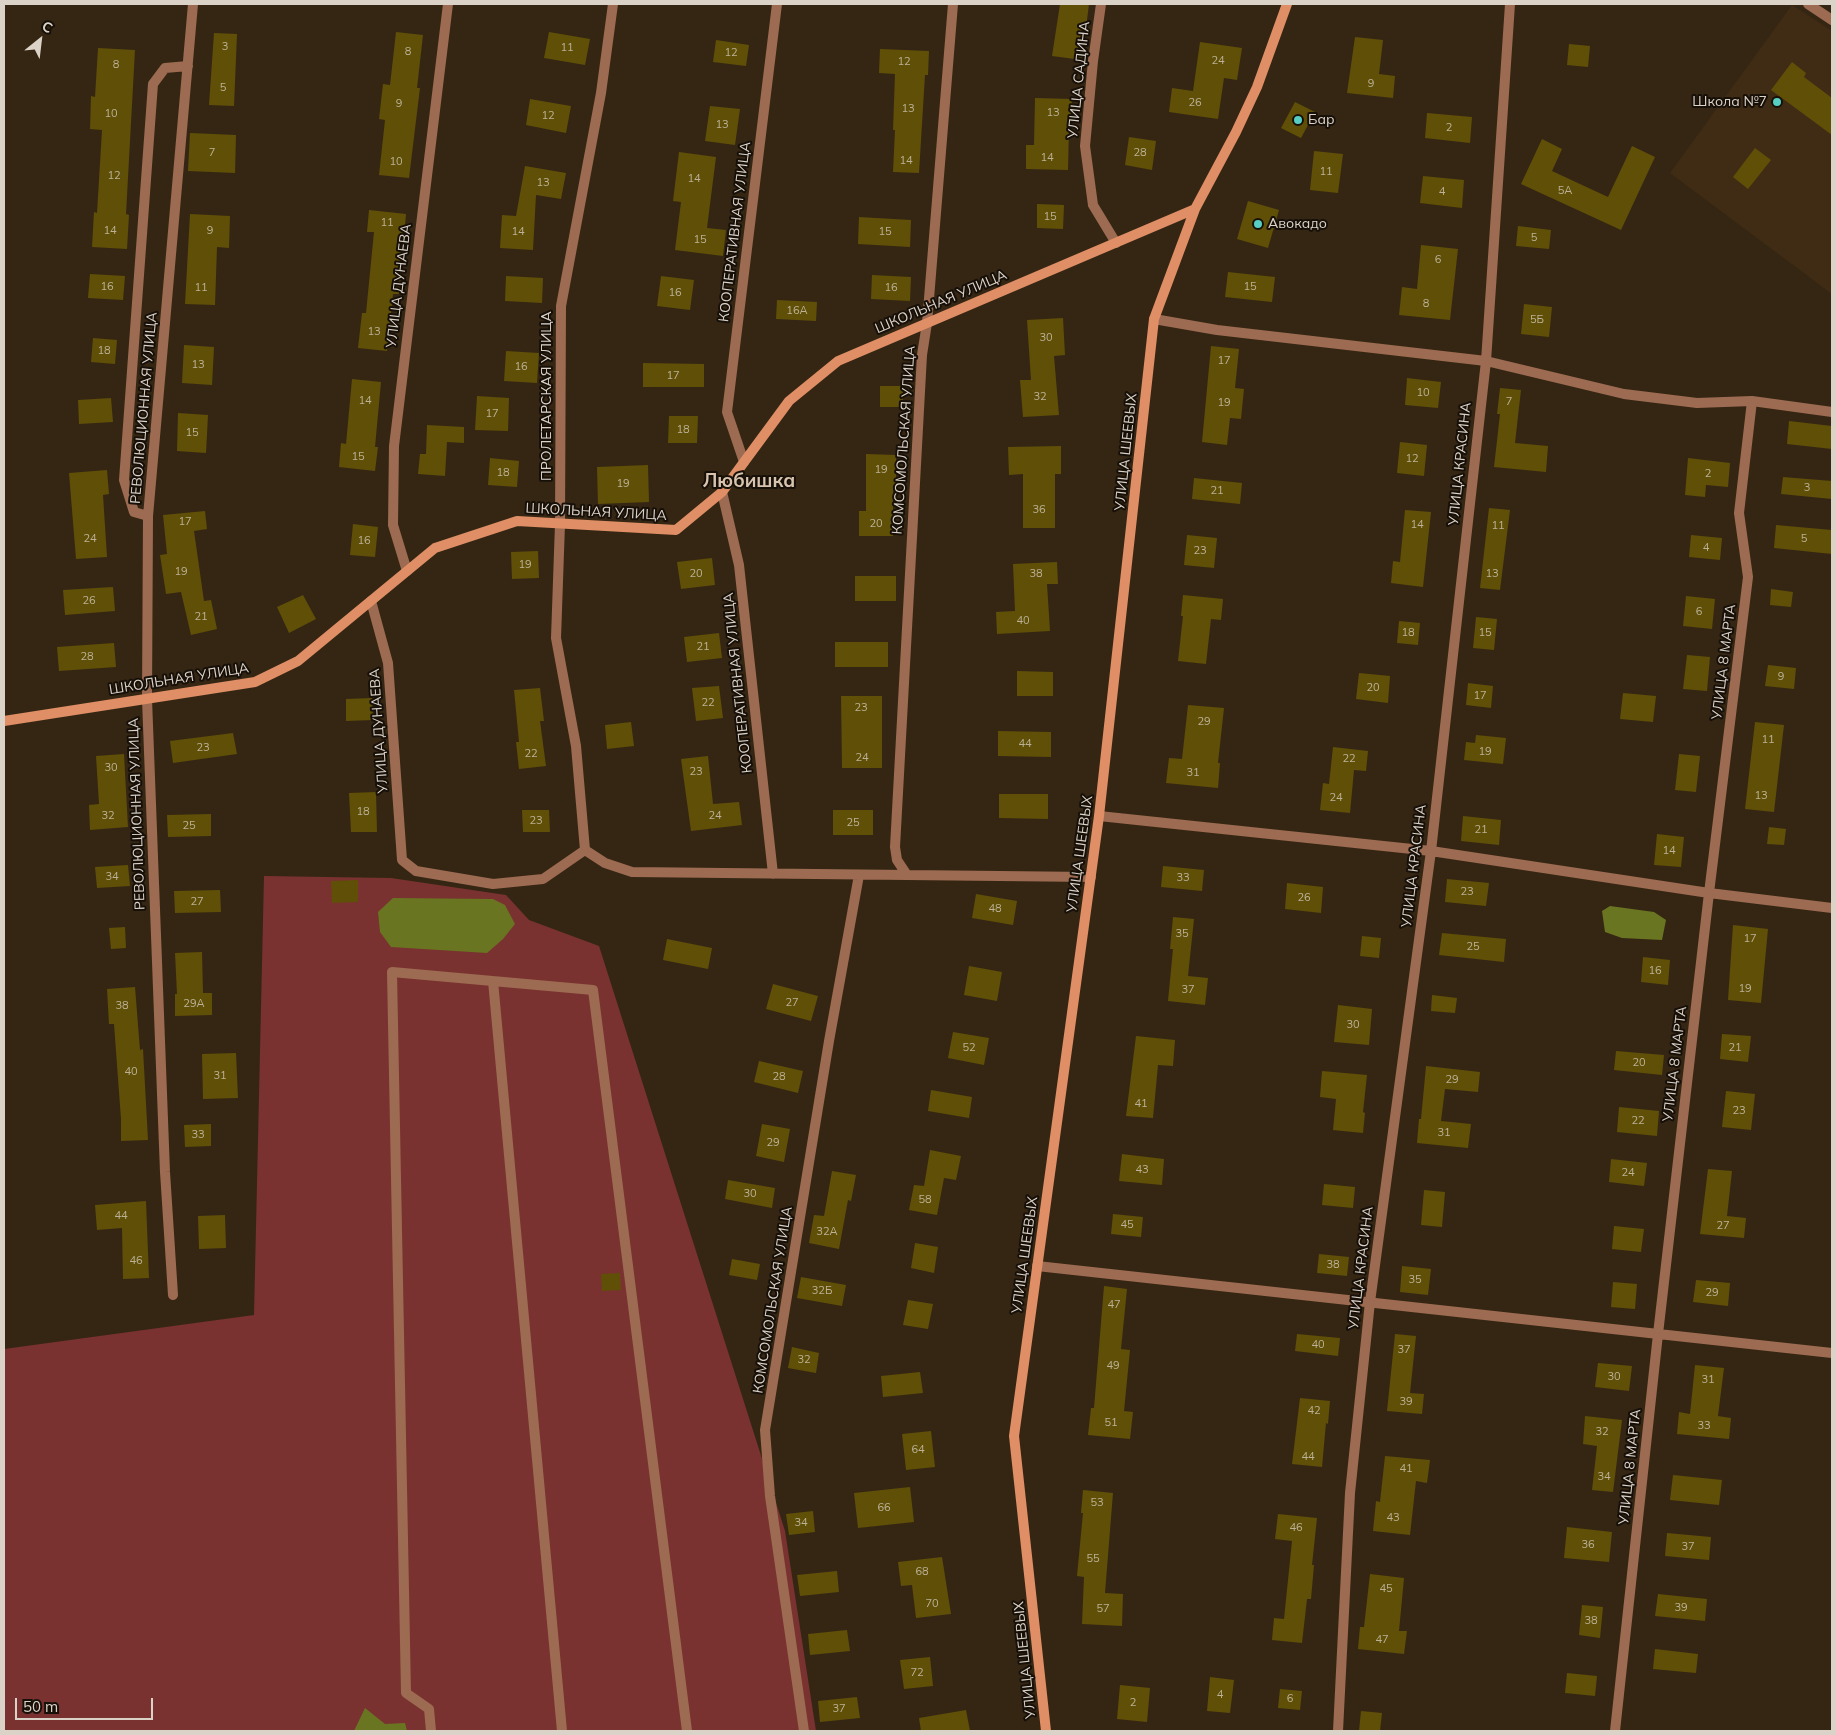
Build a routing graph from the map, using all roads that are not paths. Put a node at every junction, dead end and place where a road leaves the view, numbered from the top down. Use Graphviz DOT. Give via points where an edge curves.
graph roads {
  1 [pos="193,4"];
  2 [pos="448,4"];
  3 [pos="614,4"];
  4 [pos="778,4"];
  5 [pos="953,4"];
  6 [pos="1101,4"];
  7 [pos="1287,4"];
  8 [pos="1510,4"];
  9 [pos="1808,4"];
  10 [pos="1832,20"];
  11 [pos="188,66"];
  12 [pos="1195,209"];
  13 [pos="1116,243"];
  14 [pos="1154,319"];
  15 [pos="927,323"];
  16 [pos="1486,361"];
  17 [pos="1752,401"];
  18 [pos="1832,412"];
  19 [pos="744,462"];
  20 [pos="722,492"];
  21 [pos="148,516"];
  22 [pos="560,524"];
  23 [pos="407,570"];
  24 [pos="371,601"];
  25 [pos="147,699"];
  26 [pos="4,721"];
  27 [pos="1099,816"];
  28 [pos="585,850"];
  29 [pos="1431,851"];
  30 [pos="773,874"];
  31 [pos="859,875"];
  32 [pos="907,875"];
  33 [pos="1091,877"];
  34 [pos="1709,894"];
  35 [pos="1832,908"];
  36 [pos="493,981"];
  37 [pos="1037,1266"];
  38 [pos="173,1295"];
  39 [pos="1370,1302"];
  40 [pos="1658,1334"];
  41 [pos="1832,1353"];
  42 [pos="431,1731"];
  43 [pos="562,1731"];
  44 [pos="688,1731"];
  45 [pos="804,1731"];
  46 [pos="1046,1731"];
  47 [pos="1338,1731"];
  48 [pos="1615,1731"];
  1 -- 11 [label="street, РЕВОЛЮЦИОННАЯ УЛИЦА"];
  2 -- 23 [label="street, УЛИЦА ДУНАЕВА" via="394,446 392,525"];
  3 -- 22 [label="street, ПРОЛЕТАРСКАЯ УЛИЦА" via="601,93 560,306"];
  4 -- 19 [label="street, КООПЕРАТИВНАЯ УЛИЦА" via="727,412"];
  5 -- 15 [label="street, КОМСОМОЛЬСКАЯ УЛИЦА"];
  6 -- 13 [label="street, УЛИЦА САДИНА" via="1092,61 1085,146 1093,205"];
  7 -- 12 [label="main road, УЛИЦА ШЕЕВЫХ" via="1258,87"];
  8 -- 16 [label="street, УЛИЦА КРАСИНА"];
  9 -- 10 [label="street"];
  11 -- 21 [label="street, РЕВОЛЮЦИОННАЯ УЛИЦА"];
  11 -- 21 [label="street" via="165,68 153,84 124,480 134,512"];
  12 -- 13 [label="main road, ШКОЛЬНАЯ УЛИЦА"];
  12 -- 14 [label="main road, УЛИЦА ШЕЕВЫХ"];
  13 -- 15 [label="main road, ШКОЛЬНАЯ УЛИЦА"];
  14 -- 16 [label="street" via="1217,330"];
  14 -- 27 [label="main road, УЛИЦА ШЕЕВЫХ"];
  15 -- 19 [label="main road, ШКОЛЬНАЯ УЛИЦА" via="838,361 789,401"];
  15 -- 32 [label="street, КОМСОМОЛЬСКАЯ УЛИЦА" via="922,355 895,847 897,860"];
  16 -- 17 [label="street" via="1624,394 1697,403"];
  16 -- 29 [label="street, УЛИЦА КРАСИНА"];
  17 -- 18 [label="street"];
  17 -- 34 [label="street, УЛИЦА 8 МАРТА" via="1739,513 1748,577"];
  19 -- 20 [label="main road, ШКОЛЬНАЯ УЛИЦА"];
  20 -- 22 [label="main road, ШКОЛЬНАЯ УЛИЦА" via="676,530"];
  20 -- 30 [label="street, КООПЕРАТИВНАЯ УЛИЦА" via="739,565"];
  21 -- 25 [label="street, РЕВОЛЮЦИОННАЯ УЛИЦА"];
  22 -- 23 [label="main road, ШКОЛЬНАЯ УЛИЦА" via="517,521 435,548"];
  22 -- 28 [label="street, ПРОЛЕТАРСКАЯ УЛИЦА" via="556,638 576,746"];
  23 -- 24 [label="main road, ШКОЛЬНАЯ УЛИЦА"];
  24 -- 25 [label="main road, ШКОЛЬНАЯ УЛИЦА" via="298,661 255,682"];
  24 -- 28 [label="street, УЛИЦА ДУНАЕВА" via="388,663 402,860 416,872 493,884 543,879"];
  25 -- 26 [label="main road, ШКОЛЬНАЯ УЛИЦА"];
  25 -- 38 [label="street, РЕВОЛЮЦИОННАЯ УЛИЦА" via="165,1172"];
  27 -- 29 [label="street"];
  27 -- 33 [label="main road, УЛИЦА ШЕЕВЫХ"];
  28 -- 30 [label="street" via="605,863 632,872"];
  29 -- 34 [label="street"];
  29 -- 39 [label="street, УЛИЦА КРАСИНА"];
  30 -- 31 [label="street"];
  31 -- 32 [label="street"];
  31 -- 45 [label="street, КОМСОМОЛЬСКАЯ УЛИЦА" via="765,1430 770,1496"];
  32 -- 33 [label="street"];
  33 -- 37 [label="main road, УЛИЦА ШЕЕВЫХ"];
  34 -- 35 [label="street"];
  34 -- 40 [label="street, УЛИЦА 8 МАРТА"];
  36 -- 42 [label="street" via="392,972 406,1694 429,1709"];
  36 -- 43 [label="street"];
  36 -- 44 [label="street" via="593,990"];
  37 -- 39 [label="street"];
  37 -- 46 [label="main road, УЛИЦА ШЕЕВЫХ" via="1014,1436"];
  39 -- 40 [label="street"];
  39 -- 47 [label="street, УЛИЦА КРАСИНА" via="1350,1493"];
  40 -- 41 [label="street"];
  40 -- 48 [label="street, УЛИЦА 8 МАРТА"];
}
